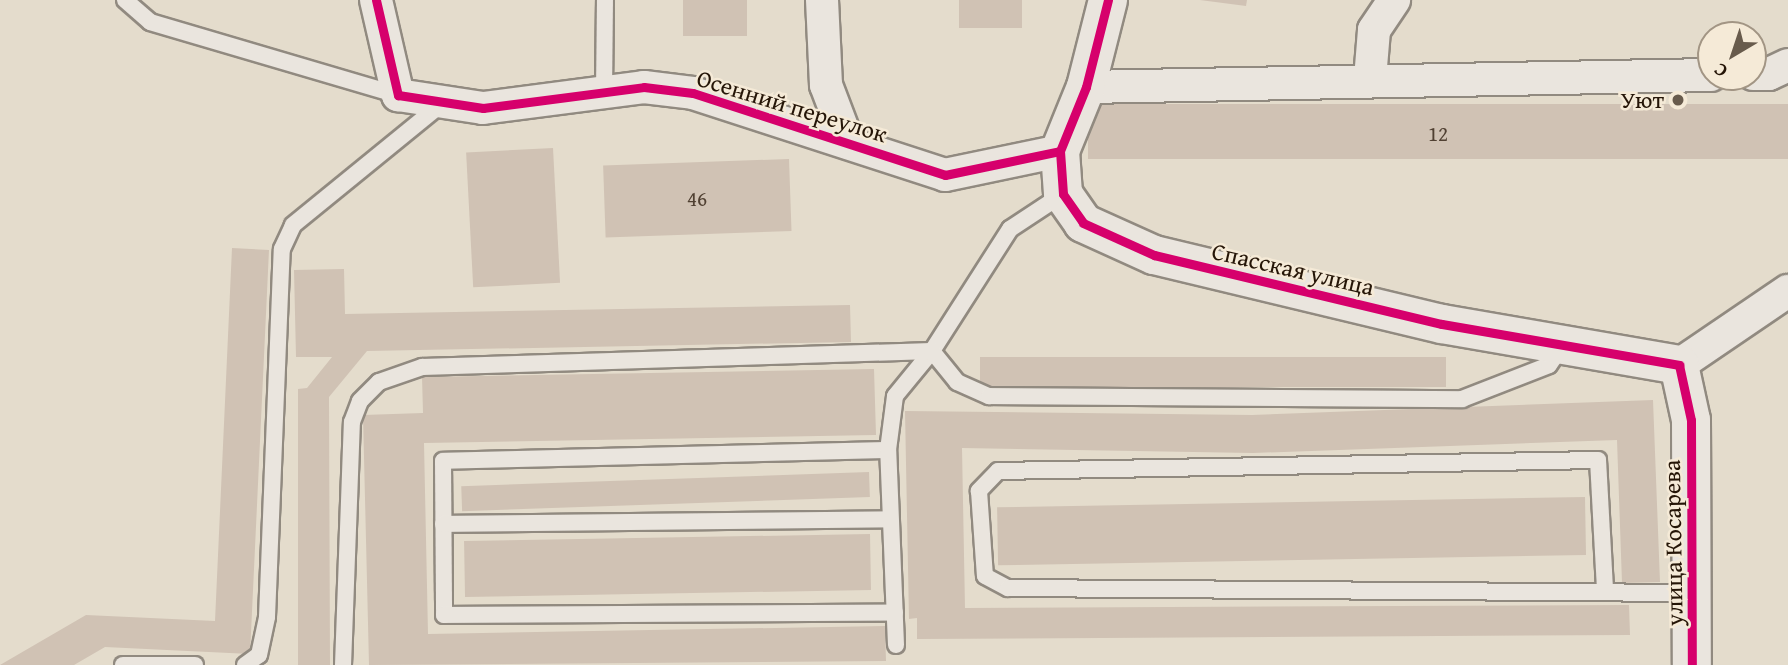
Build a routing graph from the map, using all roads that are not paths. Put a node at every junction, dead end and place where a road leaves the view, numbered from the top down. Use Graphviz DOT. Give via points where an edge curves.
graph roads {
  1 [pos="125,0"];
  2 [pos="376,0"];
  3 [pos="605,0"];
  4 [pos="822,0"];
  5 [pos="1108,0"];
  6 [pos="1394,0"];
  7 [pos="1788,65"];
  8 [pos="1767,74"];
  9 [pos="1697,75"];
  10 [pos="1370,79"];
  11 [pos="1086,87"];
  12 [pos="604,93"];
  13 [pos="398,95"];
  14 [pos="444,102"];
  15 [pos="848,144"];
  16 [pos="1060,151"];
  17 [pos="1063,194"];
  18 [pos="1788,291"];
  19 [pos="1563,345"];
  20 [pos="932,351"];
  21 [pos="1679,365"];
  22 [pos="888,450"];
  23 [pos="890,519"];
  24 [pos="443,524"];
  25 [pos="1605,589"];
  26 [pos="1694,593"];
  27 [pos="895,612"];
  28 [pos="896,645"];
  29 [pos="147,664"];
  30 [pos="123,665"];
  31 [pos="195,665"];
  32 [pos="245,665"];
  33 [pos="343,665"];
  34 [pos="1692,665"];
  1 -- 13 [label="lane" via="150,22"];
  2 -- 13 [label="street"];
  3 -- 12 [label="lane"];
  4 -- 15 [label="street" via="826,85"];
  5 -- 11 [label="street"];
  6 -- 10 [label="street" via="1374,30"];
  7 -- 8 [label="street"];
  9 -- 10 [label="street"];
  10 -- 11 [label="street"];
  11 -- 16 [label="street"];
  12 -- 14 [label="street, Осенний переулок" via="483,108"];
  12 -- 15 [label="street, Осенний переулок" via="644,87 693,93"];
  13 -- 14 [label="street, Осенний переулок"];
  14 -- 32 [label="lane" via="293,225 282,249 267,617 259,655"];
  15 -- 16 [label="street, Осенний переулок" via="945,175"];
  16 -- 17 [label="street"];
  17 -- 19 [label="street, Спасская улица" via="1083,223 1154,255 1441,324"];
  17 -- 20 [label="lane" via="1010,229"];
  18 -- 21 [label="street"];
  19 -- 20 [label="lane" via="1549,365 1462,399 989,396 957,382"];
  19 -- 21 [label="street, Спасская улица"];
  20 -- 22 [label="lane" via="895,396"];
  20 -- 33 [label="lane" via="422,367 379,382 360,401 352,422"];
  21 -- 26 [label="street, улица Косарева" via="1691,420"];
  22 -- 23 [label="lane"];
  22 -- 24 [label="lane" via="443,461"];
  23 -- 24 [label="lane"];
  23 -- 27 [label="lane"];
  24 -- 27 [label="lane" via="444,615"];
  25 -- 25 [label="lane" via="1008,588 985,576 979,491 998,471 1598,460"];
  25 -- 26 [label="lane"];
  26 -- 34 [label="street, улица Косарева"];
  27 -- 28 [label="lane"];
  29 -- 30 [label="lane"];
  29 -- 31 [label="lane"];
}
